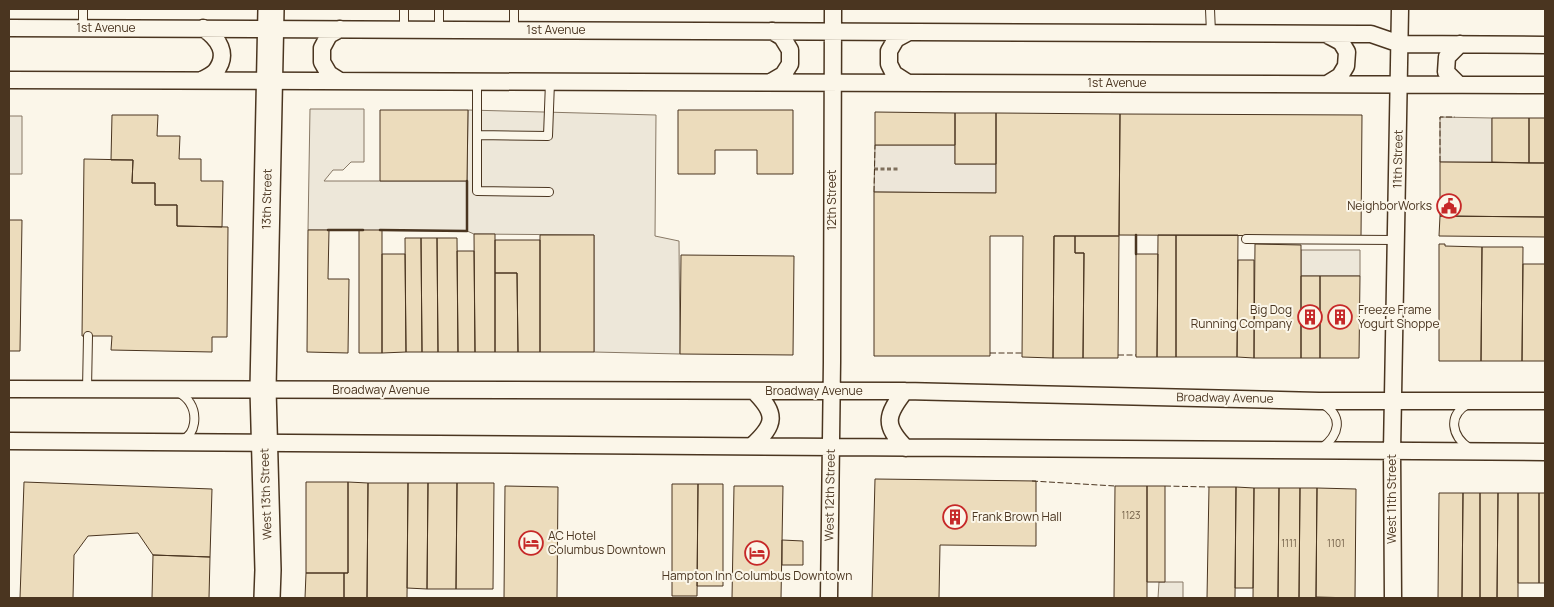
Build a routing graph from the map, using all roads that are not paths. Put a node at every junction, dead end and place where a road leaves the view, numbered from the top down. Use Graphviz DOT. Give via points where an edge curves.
graph roads {
  1 [pos="83,9"];
  2 [pos="404,9"];
  3 [pos="439,9"];
  4 [pos="514,9"];
  5 [pos="833,9"];
  6 [pos="1210,9"];
  7 [pos="1400,9"];
  8 [pos="271,19"];
  9 [pos="9,28"];
  10 [pos="83,28"];
  11 [pos="203,28"];
  12 [pos="340,29"];
  13 [pos="404,30"];
  14 [pos="439,30"];
  15 [pos="514,30"];
  16 [pos="772,31"];
  17 [pos="833,32"];
  18 [pos="909,32"];
  19 [pos="1210,33"];
  20 [pos="1326,34"];
  21 [pos="1400,44"];
  22 [pos="1460,44"];
  23 [pos="1545,45"];
  24 [pos="9,80"];
  25 [pos="202,80"];
  26 [pos="270,80"];
  27 [pos="340,81"];
  28 [pos="477,81"];
  29 [pos="550,82"];
  30 [pos="771,82"];
  31 [pos="832,82"];
  32 [pos="908,83"];
  33 [pos="1327,84"];
  34 [pos="1399,84"];
  35 [pos="1458,84"];
  36 [pos="1545,85"];
  37 [pos="477,136"];
  38 [pos="549,192"];
  39 [pos="1246,239"];
  40 [pos="1396,240"];
  41 [pos="88,336"];
  42 [pos="9,389"];
  43 [pos="87,389"];
  44 [pos="165,389"];
  45 [pos="263,389"];
  46 [pos="754,391"];
  47 [pos="832,391"];
  48 [pos="906,391"];
  49 [pos="1393,400"];
  50 [pos="1474,400"];
  51 [pos="1319,401"];
  52 [pos="1545,401"];
  53 [pos="9,441"];
  54 [pos="174,442"];
  55 [pos="265,443"];
  56 [pos="752,446"];
  57 [pos="831,447"];
  58 [pos="906,448"];
  59 [pos="1318,451"];
  60 [pos="1392,451"];
  61 [pos="1474,452"];
  62 [pos="1545,452"];
  63 [pos="267,598"];
  64 [pos="829,598"];
  65 [pos="1393,598"];
  1 -- 10 [label="lane"];
  2 -- 13 [label="lane"];
  3 -- 14 [label="lane"];
  4 -- 15 [label="lane"];
  5 -- 17 [label="street, 12th Street"];
  6 -- 19 [label="lane"];
  7 -- 21 [label="street, 11th Street"];
  8 -- 11 [label="street, 1st Avenue"];
  8 -- 12 [label="street, 1st Avenue"];
  8 -- 26 [label="main road, 13th Street"];
  9 -- 10 [label="street, 1st Avenue"];
  10 -- 11 [label="street, 1st Avenue"];
  11 -- 25 [label="street" via="215,36 221,47 221,62 215,73"];
  12 -- 13 [label="street, 1st Avenue"];
  12 -- 27 [label="street" via="329,36 322,48 322,62 329,74"];
  13 -- 14 [label="street, 1st Avenue"];
  14 -- 15 [label="street, 1st Avenue"];
  15 -- 16 [label="street, 1st Avenue"];
  16 -- 17 [label="street, 1st Avenue"];
  16 -- 30 [label="street" via="782,37 790,50 790,64 783,75"];
  17 -- 18 [label="street, 1st Avenue"];
  17 -- 31 [label="street, 12th Street"];
  18 -- 19 [label="street, 1st Avenue"];
  18 -- 32 [label="street" via="896,39 889,52 889,64 894,74"];
  19 -- 20 [label="street, 1st Avenue"];
  20 -- 21 [label="street, 1st Avenue" via="1371,34"];
  20 -- 33 [label="street" via="1341,42 1346,52 1346,66 1340,76"];
  21 -- 22 [label="street, 1st Avenue"];
  21 -- 34 [label="street, 11th Street"];
  22 -- 23 [label="street, 1st Avenue"];
  22 -- 35 [label="street" via="1446,58 1446,72"];
  24 -- 25 [label="street, 1st Avenue"];
  25 -- 26 [label="street, 1st Avenue"];
  26 -- 27 [label="street, 1st Avenue"];
  26 -- 45 [label="main road, 13th Street"];
  27 -- 28 [label="street, 1st Avenue"];
  28 -- 29 [label="street, 1st Avenue"];
  28 -- 37 [label="lane"];
  29 -- 30 [label="street, 1st Avenue"];
  29 -- 37 [label="lane" via="548,136"];
  30 -- 31 [label="street, 1st Avenue"];
  31 -- 32 [label="street, 1st Avenue"];
  31 -- 47 [label="street, 12th Street"];
  32 -- 33 [label="street, 1st Avenue"];
  33 -- 34 [label="street, 1st Avenue"];
  34 -- 35 [label="street, 1st Avenue"];
  34 -- 40 [label="street, 11th Street"];
  35 -- 36 [label="street, 1st Avenue"];
  37 -- 38 [label="lane" via="477,191"];
  39 -- 40 [label="lane"];
  40 -- 49 [label="street, 11th Street"];
  41 -- 43 [label="lane"];
  42 -- 43 [label="street, Broadway Avenue"];
  43 -- 44 [label="street, Broadway Avenue"];
  44 -- 45 [label="street, Broadway Avenue"];
  44 -- 54 [label="lane" via="185,397 194,413 192,430 186,438"];
  45 -- 46 [label="street, Broadway Avenue"];
  45 -- 55 [label="main road, West 13th Street"];
  46 -- 47 [label="street, Broadway Avenue"];
  46 -- 56 [label="street, Broadway Avenue" via="767,404 772,418 766,433"];
  47 -- 48 [label="street, Broadway Avenue"];
  47 -- 57 [label="street, West 12th Street"];
  48 -- 51 [label="street, Broadway Avenue"];
  48 -- 58 [label="street" via="893,406 890,420 893,435"];
  49 -- 50 [label="street, Broadway Avenue"];
  49 -- 51 [label="street, Broadway Avenue"];
  49 -- 60 [label="street, West 11th Street"];
  50 -- 52 [label="street, Broadway Avenue"];
  50 -- 61 [label="lane" via="1462,407 1454,424 1461,442"];
  51 -- 59 [label="lane" via="1332,409 1336,429 1332,440"];
  53 -- 54 [label="street"];
  54 -- 55 [label="street"];
  55 -- 56 [label="street"];
  55 -- 63 [label="main road, West 13th Street"];
  56 -- 57 [label="street"];
  57 -- 58 [label="street"];
  57 -- 64 [label="street, West 12th Street"];
  58 -- 59 [label="street"];
  59 -- 60 [label="street"];
  60 -- 61 [label="street"];
  60 -- 65 [label="street, West 11th Street"];
  61 -- 62 [label="street"];
}
